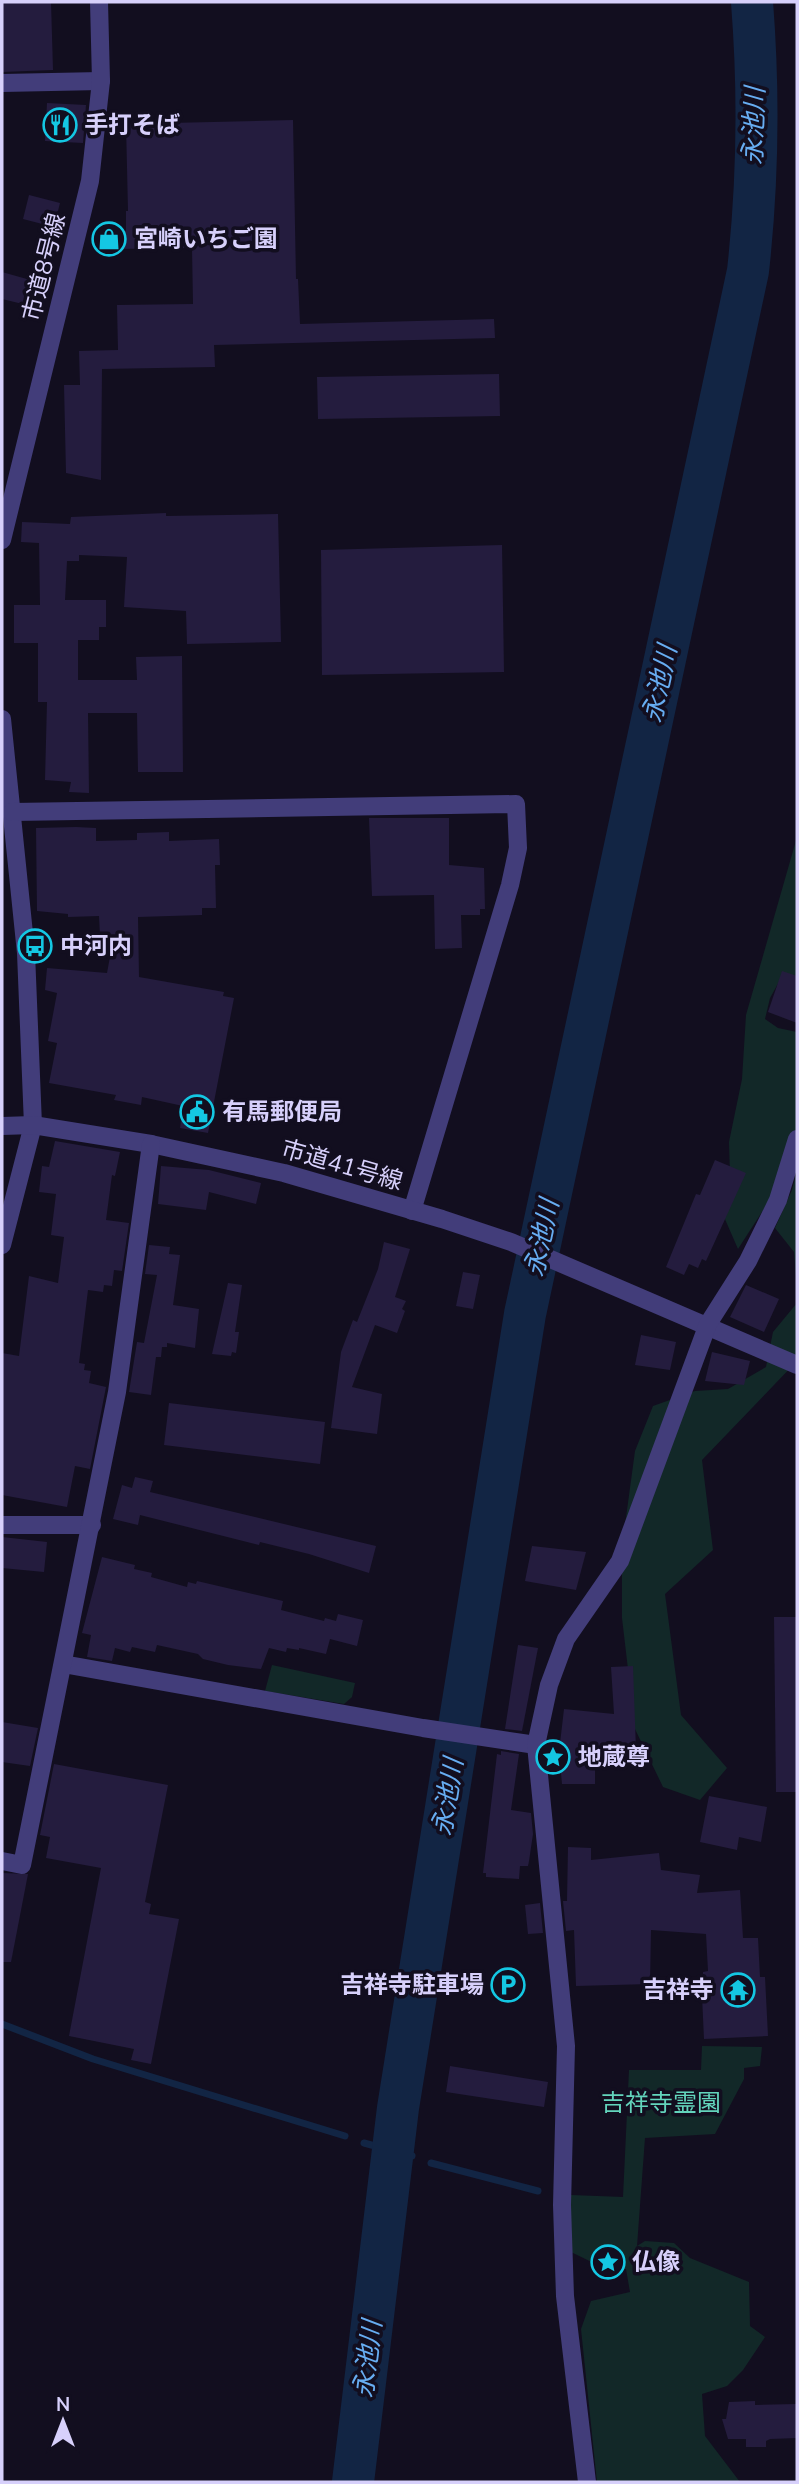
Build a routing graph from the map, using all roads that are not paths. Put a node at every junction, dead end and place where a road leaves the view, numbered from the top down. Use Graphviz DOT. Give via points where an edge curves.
graph roads {
  1 [pos="99,2"];
  2 [pos="101,81"];
  3 [pos="2,83"];
  4 [pos="2,457"];
  5 [pos="20,464"];
  6 [pos="4,511"];
  7 [pos="2,540"];
  8 [pos="2,719"];
  9 [pos="5,775"];
  10 [pos="12,812"];
  11 [pos="33,1125"];
  12 [pos="2,1126"];
  13 [pos="797,1139"];
  14 [pos="151,1144"];
  15 [pos="412,1211"];
  16 [pos="2,1245"];
  17 [pos="708,1324"];
  18 [pos="797,1365"];
  19 [pos="2,1525"];
  20 [pos="92,1525"];
  21 [pos="64,1664"];
  22 [pos="536,1745"];
  23 [pos="2,1861"];
  24 [pos="587,2482"];
  1 -- 2 [label="street, 市道8号線"];
  2 -- 3 [label="street"];
  2 -- 5 [label="street, 市道8号線" via="87,195"];
  4 -- 5 [label="street"];
  5 -- 6 [label="street, 市道8号線"];
  6 -- 7 [label="street, 市道8号線"];
  8 -- 9 [label="street"];
  9 -- 10 [label="street"];
  10 -- 11 [label="street" via="26,953"];
  10 -- 15 [label="street" via="516,804 518,848 510,885"];
  11 -- 12 [label="street, 市道41号線"];
  11 -- 14 [label="street, 市道41号線"];
  11 -- 16 [label="street"];
  13 -- 17 [label="street" via="778,1200 748,1261"];
  14 -- 15 [label="street, 市道41号線" via="284,1173"];
  14 -- 20 [label="street" via="117,1392"];
  15 -- 17 [label="street, 市道41号線" via="511,1242"];
  17 -- 18 [label="street"];
  17 -- 22 [label="street" via="620,1561 566,1639 549,1685"];
  19 -- 20 [label="street"];
  20 -- 21 [label="street"];
  21 -- 22 [label="street"];
  21 -- 23 [label="street" via="23,1865"];
  22 -- 24 [label="street" via="566,2046 565,2296"];
}
